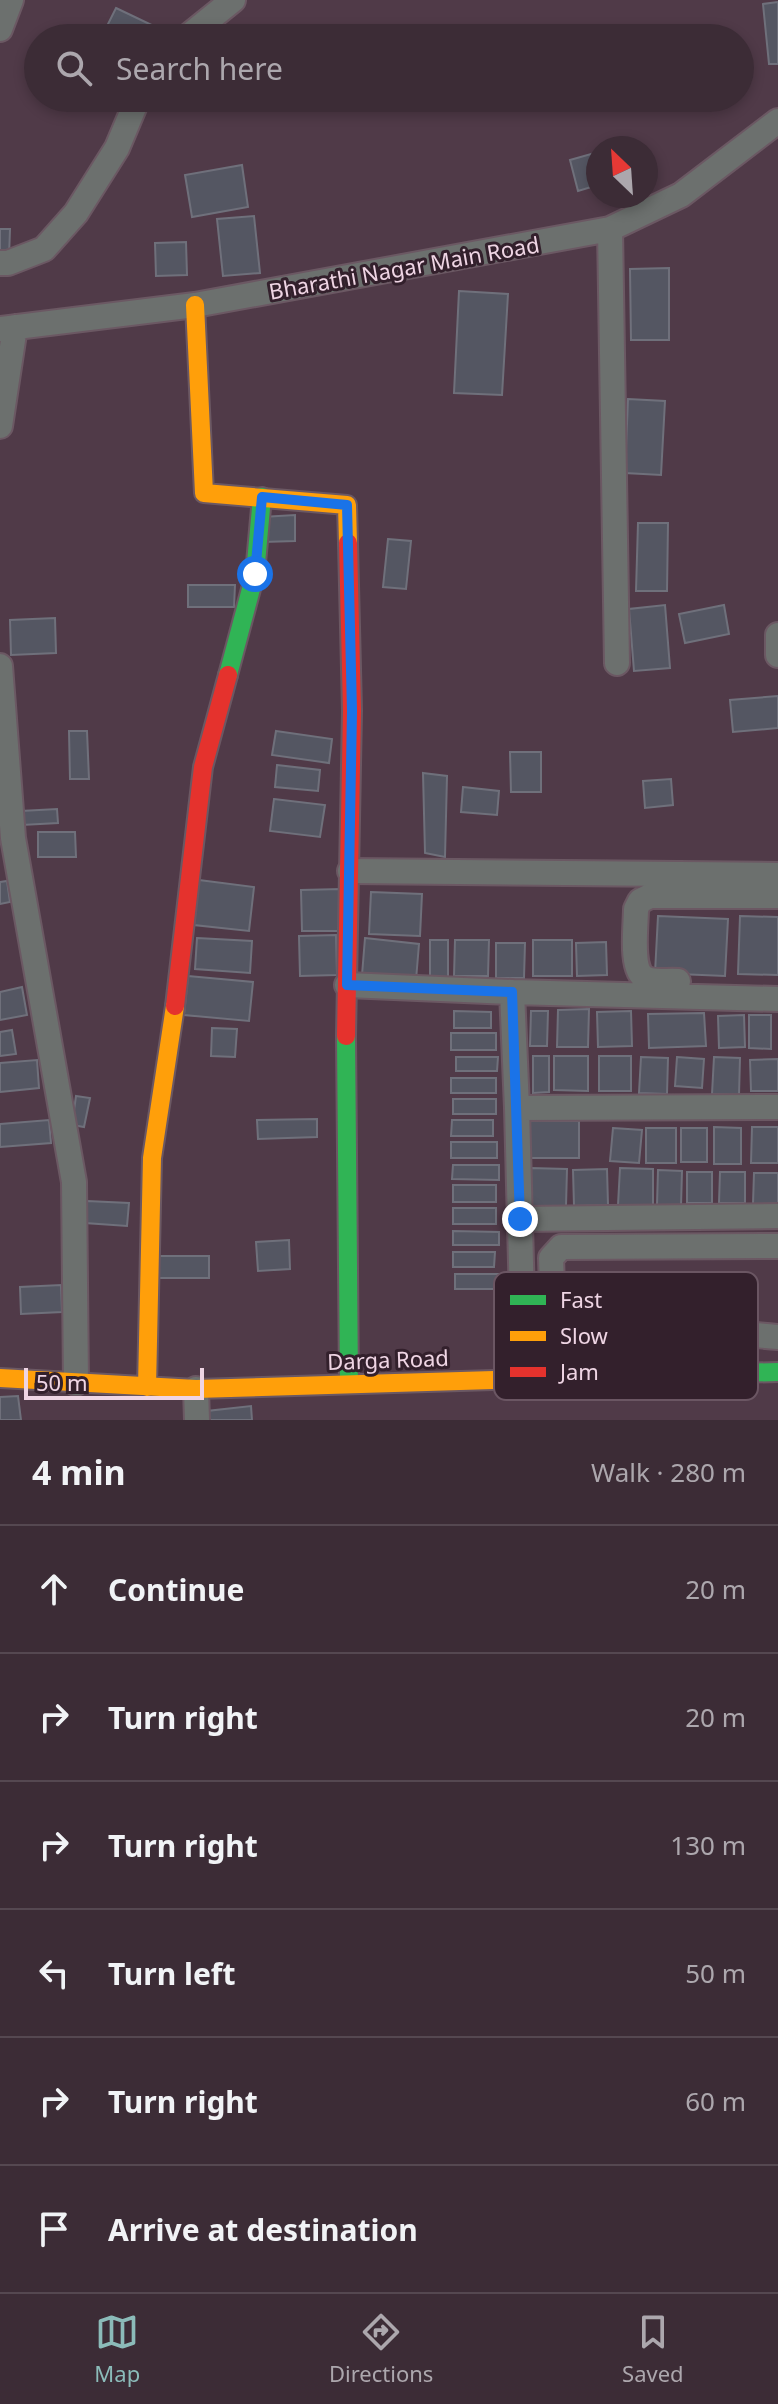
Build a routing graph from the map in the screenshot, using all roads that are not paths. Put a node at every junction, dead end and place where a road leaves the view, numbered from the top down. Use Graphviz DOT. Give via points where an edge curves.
graph roads {
  1 [pos="11,0"];
  2 [pos="233,0"];
  3 [pos="203,24"];
  4 [pos="0,29"];
  5 [pos="132,112"];
  6 [pos="778,121"];
  7 [pos="610,229"];
  8 [pos="0,263"];
  9 [pos="195,305"];
  10 [pos="8,328"];
  11 [pos="0,426"];
  12 [pos="262,497"];
  13 [pos="778,635"];
  14 [pos="778,655"];
  15 [pos="617,663"];
  16 [pos="0,666"];
  17 [pos="350,871"];
  18 [pos="778,875"];
  19 [pos="778,896"];
  20 [pos="778,982"];
  21 [pos="347,985"];
  22 [pos="512,992"];
  23 [pos="778,999"];
  24 [pos="778,1107"];
  25 [pos="517,1108"];
  26 [pos="778,1216"];
  27 [pos="520,1219"];
  28 [pos="778,1246"];
  29 [pos="521,1272"];
  30 [pos="552,1272"];
  31 [pos="758,1336"];
  32 [pos="778,1337"];
  33 [pos="758,1372"];
  34 [pos="778,1372"];
  35 [pos="0,1378"];
  36 [pos="494,1379"];
  37 [pos="76,1383"];
  38 [pos="349,1384"];
  39 [pos="147,1387"];
  40 [pos="196,1389"];
  41 [pos="197,1420"];
  1 -- 4 [label="street"];
  2 -- 3 [label="street"];
  5 -- 8 [label="street" via="117,148 76,213 44,249"];
  6 -- 7 [label="street, Bharathi Nagar Main Road" via="681,195"];
  7 -- 9 [label="street, Bharathi Nagar Main Road"];
  7 -- 15 [label="street"];
  9 -- 10 [label="street, Bharathi Nagar Main Road"];
  9 -- 12 [label="street" via="204,493"];
  10 -- 11 [label="street"];
  12 -- 17 [label="street" via="347,505"];
  12 -- 39 [label="street" via="255,574 203,767 152,1158"];
  13 -- 14 [label="street"];
  16 -- 37 [label="street" via="13,838 74,1182"];
  17 -- 18 [label="street"];
  17 -- 21 [label="street"];
  19 -- 20 [label="street" via="650,896 636,909 636,965 648,980"];
  21 -- 22 [label="street"];
  21 -- 38 [label="street"];
  22 -- 23 [label="street"];
  22 -- 25 [label="street"];
  24 -- 25 [label="street"];
  25 -- 27 [label="street"];
  26 -- 27 [label="street"];
  27 -- 29 [label="street"];
  28 -- 30 [label="street" via="561,1247 551,1258"];
  31 -- 32 [label="street"];
  33 -- 34 [label="street, Darga Road"];
  35 -- 37 [label="street, Darga Road"];
  36 -- 38 [label="street, Darga Road"];
  37 -- 39 [label="street, Darga Road"];
  38 -- 40 [label="street, Darga Road"];
  39 -- 40 [label="street, Darga Road"];
  40 -- 41 [label="street"];
}
